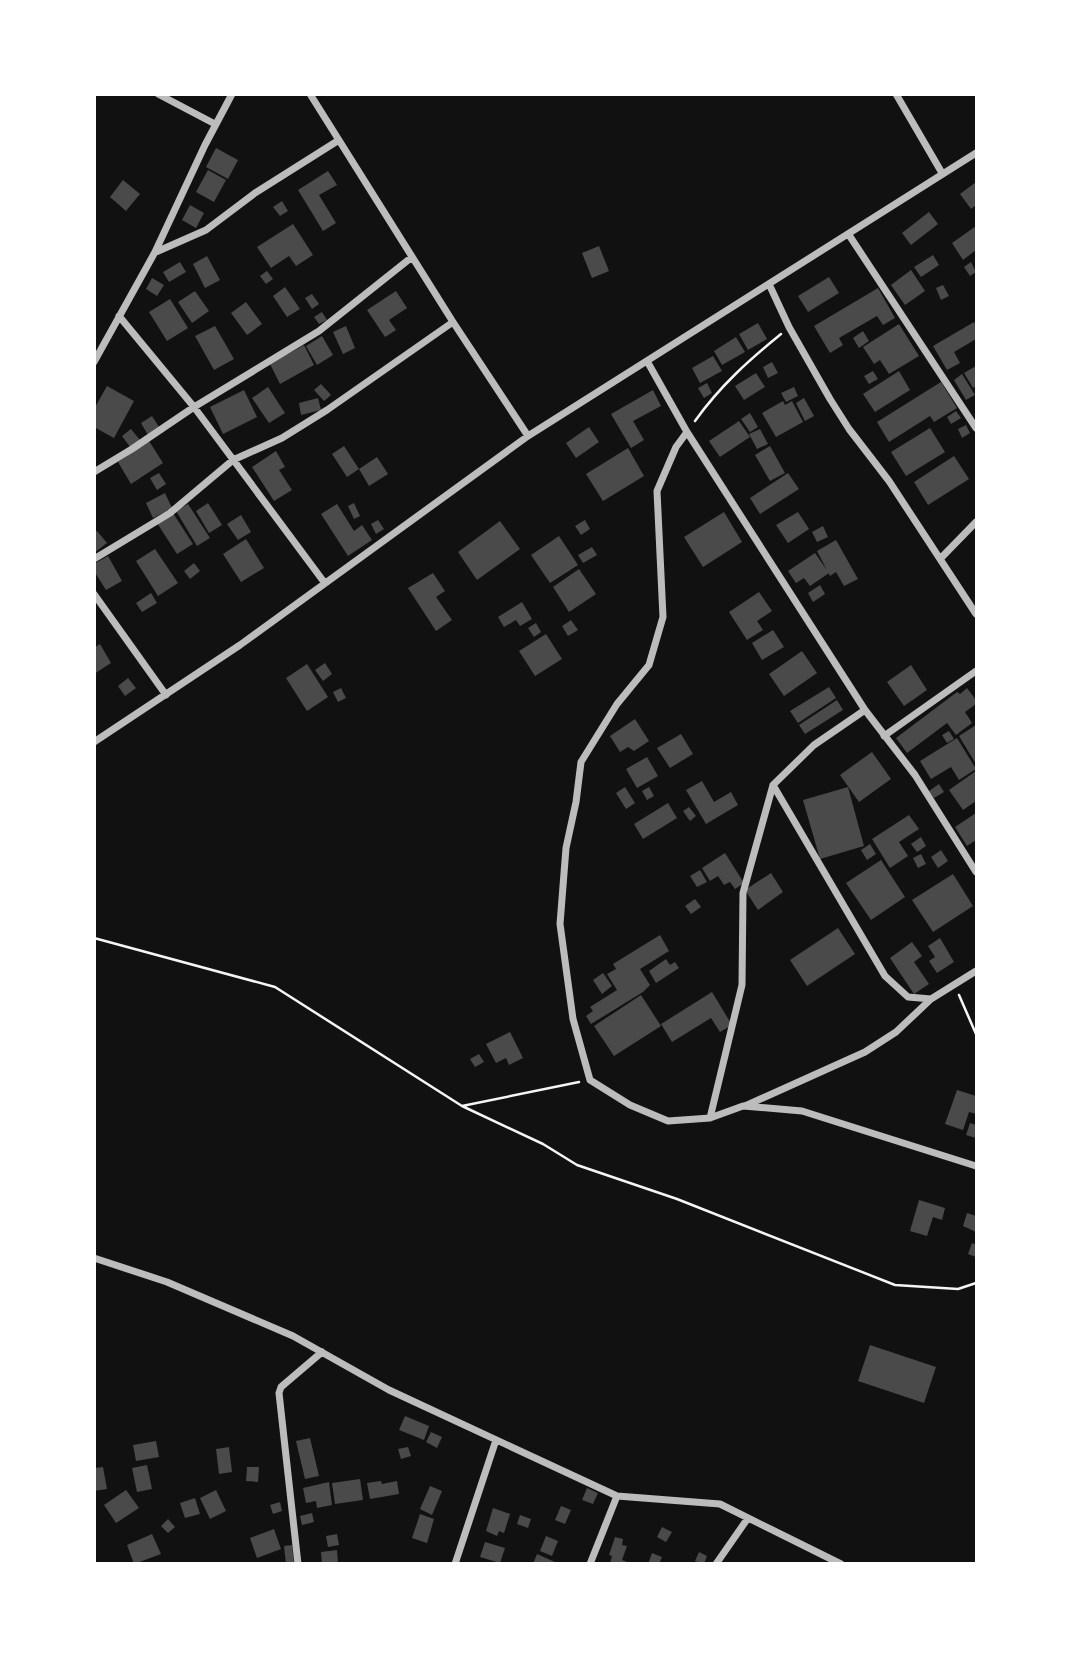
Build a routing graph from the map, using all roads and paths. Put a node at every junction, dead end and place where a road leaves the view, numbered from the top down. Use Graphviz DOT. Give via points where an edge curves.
graph roads {
  1 [pos="158,94"];
  2 [pos="232,94"];
  3 [pos="310,94"];
  4 [pos="896,94"];
  5 [pos="215,124"];
  6 [pos="339,140"];
  7 [pos="976,153"];
  8 [pos="942,173"];
  9 [pos="849,234"];
  10 [pos="155,252"];
  11 [pos="412,257"];
  12 [pos="769,284"];
  13 [pos="119,316"];
  14 [pos="453,322"];
  15 [pos="789,327"];
  16 [pos="648,361"];
  17 [pos="94,362"];
  18 [pos="194,407"];
  19 [pos="976,428"];
  20 [pos="687,432"];
  21 [pos="528,436"];
  22 [pos="233,460"];
  23 [pos="94,472"];
  24 [pos="976,523"];
  25 [pos="941,558"];
  26 [pos="94,559"];
  27 [pos="324,582"];
  28 [pos="94,594"];
  29 [pos="976,614"];
  30 [pos="976,671"];
  31 [pos="166,695"];
  32 [pos="865,710"];
  33 [pos="884,736"];
  34 [pos="94,742"];
  35 [pos="773,785"];
  36 [pos="976,872"];
  37 [pos="94,938"];
  38 [pos="976,971"];
  39 [pos="954,986"];
  40 [pos="931,999"];
  41 [pos="976,1034"];
  42 [pos="590,1080"];
  43 [pos="462,1106"];
  44 [pos="743,1107"];
  45 [pos="710,1118"];
  46 [pos="976,1166"];
  47 [pos="94,1258"];
  48 [pos="976,1283"];
  49 [pos="322,1352"];
  50 [pos="496,1440"];
  51 [pos="617,1496"];
  52 [pos="748,1518"];
  53 [pos="298,1563"];
  54 [pos="456,1563"];
  55 [pos="590,1563"];
  56 [pos="716,1563"];
  57 [pos="841,1563"];
  1 -- 5 [label="street"];
  2 -- 5 [label="street"];
  3 -- 6 [label="street"];
  4 -- 8 [label="street"];
  5 -- 10 [label="street"];
  6 -- 10 [label="street" via="206,230"];
  6 -- 11 [label="street"];
  7 -- 8 [label="street"];
  8 -- 9 [label="street"];
  9 -- 12 [label="street"];
  9 -- 19 [label="street"];
  10 -- 13 [label="street"];
  11 -- 14 [label="street"];
  11 -- 18 [label="street" via="319,331"];
  12 -- 15 [label="street"];
  12 -- 16 [label="street"];
  13 -- 17 [label="street"];
  13 -- 18 [label="street"];
  14 -- 21 [label="street"];
  14 -- 22 [label="street" via="327,410 282,438"];
  15 -- 20 [label="path" via="740,367"];
  15 -- 25 [label="street" via="849,429"];
  16 -- 20 [label="street"];
  16 -- 21 [label="street"];
  18 -- 22 [label="street"];
  18 -- 23 [label="street"];
  20 -- 32 [label="street"];
  20 -- 42 [label="street" via="657,491 663,617 649,666 617,704 581,762 566,848 560,924 573,1019"];
  21 -- 27 [label="street"];
  22 -- 26 [label="street" via="170,513"];
  22 -- 27 [label="street"];
  24 -- 25 [label="street"];
  25 -- 29 [label="street"];
  27 -- 31 [label="street"];
  28 -- 31 [label="street"];
  30 -- 33 [label="street"];
  31 -- 34 [label="street"];
  32 -- 33 [label="street"];
  32 -- 35 [label="street" via="814,745"];
  33 -- 36 [label="street" via="915,775"];
  35 -- 40 [label="street" via="885,976 908,997"];
  35 -- 45 [label="street" via="743,893 743,985"];
  37 -- 43 [label="path" via="275,987"];
  38 -- 39 [label="street"];
  39 -- 40 [label="street"];
  39 -- 41 [label="path"];
  40 -- 44 [label="street" via="896,1032 865,1052"];
  42 -- 43 [label="path"];
  42 -- 45 [label="street" via="630,1105 668,1121"];
  43 -- 48 [label="path" via="577,1165 895,1285 958,1289"];
  44 -- 45 [label="street"];
  44 -- 46 [label="street" via="802,1111"];
  47 -- 49 [label="street" via="167,1282"];
  49 -- 50 [label="street" via="389,1390"];
  49 -- 53 [label="street" via="281,1387 278,1400"];
  50 -- 51 [label="street"];
  50 -- 54 [label="street"];
  51 -- 52 [label="street" via="720,1504"];
  51 -- 55 [label="street"];
  52 -- 56 [label="street"];
  52 -- 57 [label="street"];
}
